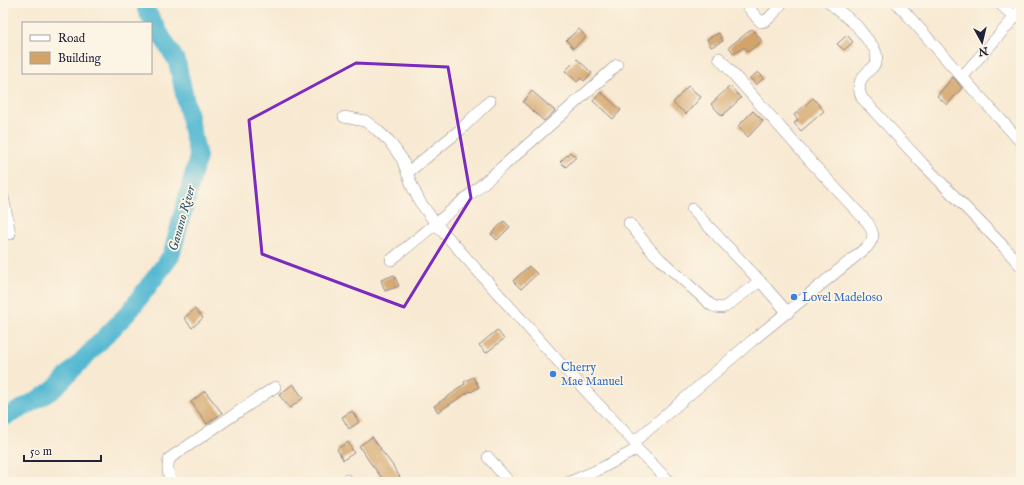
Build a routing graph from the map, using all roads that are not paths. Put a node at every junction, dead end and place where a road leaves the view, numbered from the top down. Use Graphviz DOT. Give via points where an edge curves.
graph roads {
  1 [pos="744,3"];
  2 [pos="782,3"];
  3 [pos="830,3"];
  4 [pos="897,3"];
  5 [pos="999,3"];
  6 [pos="1018,13"];
  7 [pos="720,58"];
  8 [pos="618,65"];
  9 [pos="962,77"];
  10 [pos="490,101"];
  11 [pos="344,117"];
  12 [pos="1021,142"];
  13 [pos="407,173"];
  14 [pos="3,196"];
  15 [pos="692,209"];
  16 [pos="629,223"];
  17 [pos="436,224"];
  18 [pos="10,234"];
  19 [pos="391,260"];
  20 [pos="1021,266"];
  21 [pos="760,281"];
  22 [pos="788,312"];
  23 [pos="275,387"];
  24 [pos="635,445"];
  25 [pos="488,457"];
  26 [pos="171,482"];
  27 [pos="509,482"];
  28 [pos="570,482"];
  29 [pos="670,482"];
  1 -- 2 [label="street" via="761,22 768,19"];
  3 -- 20 [label="street" via="856,25 877,52 877,61 859,85 862,98"];
  4 -- 9 [label="street"];
  5 -- 6 [label="street"];
  6 -- 9 [label="street"];
  7 -- 22 [label="street" via="868,224 872,232 872,240 867,247"];
  8 -- 17 [label="street"];
  9 -- 12 [label="street"];
  10 -- 13 [label="street" via="460,130"];
  11 -- 13 [label="street" via="365,121 377,130 402,159"];
  13 -- 17 [label="street" via="420,202"];
  14 -- 18 [label="street"];
  15 -- 21 [label="street"];
  16 -- 21 [label="street" via="650,250 710,305 721,309"];
  17 -- 19 [label="street"];
  17 -- 24 [label="street"];
  21 -- 22 [label="street"];
  22 -- 24 [label="street"];
  23 -- 26 [label="street" via="170,458 167,463"];
  24 -- 28 [label="street" via="600,469"];
  24 -- 29 [label="street"];
  25 -- 27 [label="street"];
}
